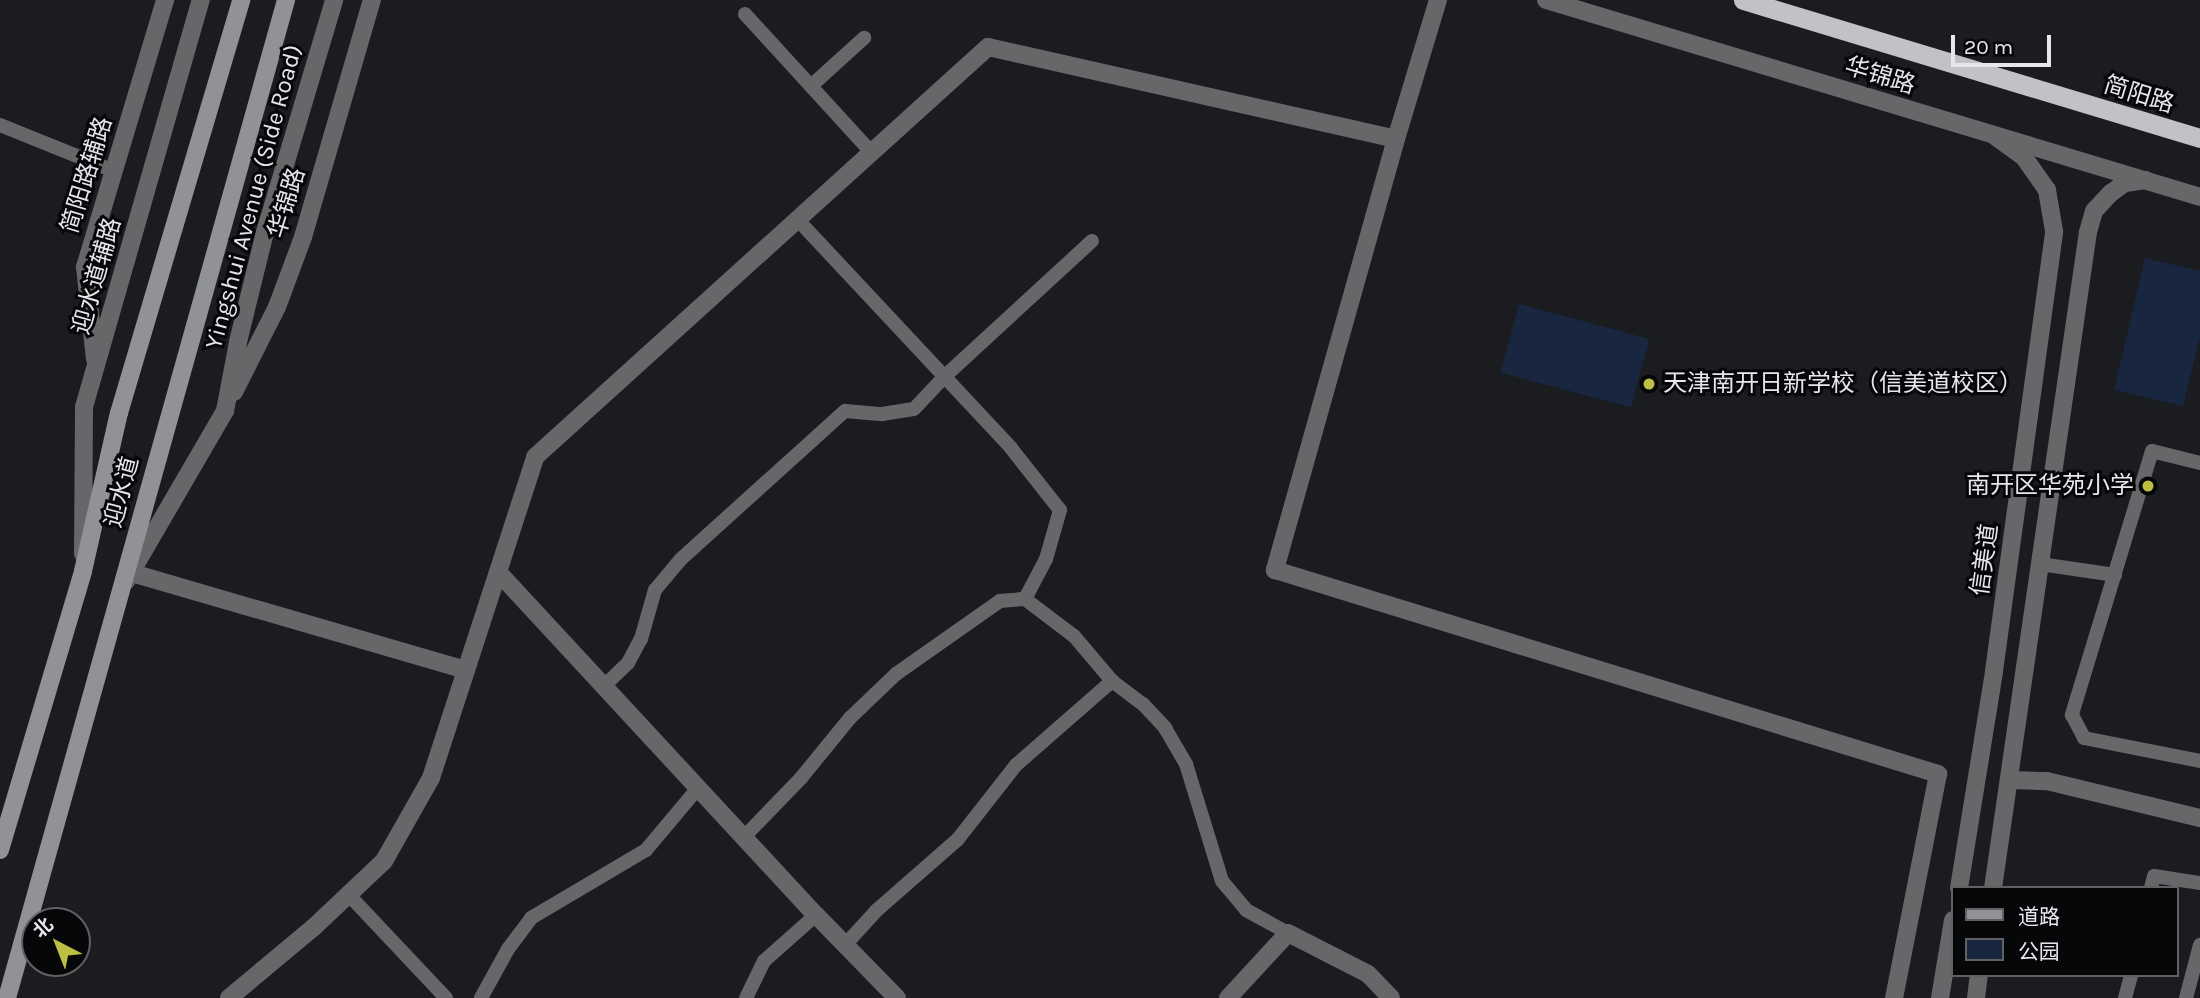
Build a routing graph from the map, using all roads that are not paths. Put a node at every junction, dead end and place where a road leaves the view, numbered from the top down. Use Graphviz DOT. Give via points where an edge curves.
graph roads {
  1 [pos="165,0"];
  2 [pos="201,0"];
  3 [pos="241,0"];
  4 [pos="285,0"];
  5 [pos="334,0"];
  6 [pos="372,0"];
  7 [pos="1438,0"];
  8 [pos="1546,0"];
  9 [pos="1743,0"];
  10 [pos="745,14"];
  11 [pos="864,38"];
  12 [pos="811,86"];
  13 [pos="0,125"];
  14 [pos="1994,136"];
  15 [pos="2200,138"];
  16 [pos="1396,139"];
  17 [pos="871,152"];
  18 [pos="114,171"];
  19 [pos="2146,180"];
  20 [pos="2200,197"];
  21 [pos="797,219"];
  22 [pos="1092,241"];
  23 [pos="96,368"];
  24 [pos="944,377"];
  25 [pos="225,411"];
  26 [pos="2200,463"];
  27 [pos="2040,564"];
  28 [pos="83,571"];
  29 [pos="498,572"];
  30 [pos="131,573"];
  31 [pos="2115,575"];
  32 [pos="120,590"];
  33 [pos="1024,599"];
  34 [pos="466,670"];
  35 [pos="1112,681"];
  36 [pos="603,687"];
  37 [pos="2200,761"];
  38 [pos="2011,780"];
  39 [pos="698,788"];
  40 [pos="2200,818"];
  41 [pos="744,837"];
  42 [pos="0,850"];
  43 [pos="2200,883"];
  44 [pos="1959,886"];
  45 [pos="1993,886"];
  46 [pos="2152,886"];
  47 [pos="348,894"];
  48 [pos="816,915"];
  49 [pos="1952,926"];
  50 [pos="1289,933"];
  51 [pos="845,945"];
  52 [pos="2200,945"];
  53 [pos="1979,977"];
  54 [pos="2130,977"];
  55 [pos="890,994"];
  56 [pos="7,998"];
  57 [pos="229,998"];
  58 [pos="446,998"];
  59 [pos="481,998"];
  60 [pos="746,998"];
  61 [pos="1228,998"];
  62 [pos="1391,998"];
  63 [pos="1894,998"];
  64 [pos="1940,998"];
  65 [pos="1976,998"];
  66 [pos="2125,998"];
  67 [pos="2186,998"];
  1 -- 18 [label="street, 简阳路辅路"];
  2 -- 23 [label="street, 迎水道辅路"];
  3 -- 28 [label="main road, 迎水道" via="119,413"];
  4 -- 32 [label="main road, 迎水道"];
  5 -- 25 [label="street, Yingshui Avenue (Side Road)" via="265,232"];
  6 -- 25 [label="street, 华锦路" via="303,237 276,307"];
  7 -- 16 [label="street"];
  8 -- 14 [label="street, 华锦路"];
  9 -- 15 [label="highway, 简阳路"];
  10 -- 12 [label="lane"];
  11 -- 12 [label="lane"];
  12 -- 17 [label="lane"];
  13 -- 18 [label="lane"];
  14 -- 19 [label="street, 华锦路"];
  14 -- 44 [label="street, 信美道" via="2025,158 2048,190 2054,231 1994,671"];
  16 -- 17 [label="street" via="988,47"];
  16 -- 63 [label="street" via="1275,570 1938,774"];
  17 -- 21 [label="street"];
  18 -- 23 [label="street, 简阳路辅路" via="85,267"];
  19 -- 20 [label="street, 华锦路"];
  19 -- 27 [label="street" via="2125,183 2111,192 2094,211 2088,232"];
  21 -- 24 [label="lane"];
  21 -- 29 [label="street" via="535,457"];
  22 -- 24 [label="lane"];
  23 -- 28 [label="street, 迎水道辅路" via="85,407"];
  24 -- 33 [label="lane" via="1011,448 1060,510 1046,559"];
  24 -- 36 [label="lane" via="914,409 882,414 845,411 681,559 655,590 641,639 628,663"];
  25 -- 30 [label="street, Yingshui Avenue (Side Road)"];
  26 -- 31 [label="lane" via="2152,451"];
  27 -- 31 [label="lane"];
  27 -- 38 [label="street"];
  28 -- 42 [label="main road, 迎水道"];
  29 -- 34 [label="street"];
  29 -- 36 [label="street"];
  30 -- 32 [label="street, Yingshui Avenue (Side Road)"];
  30 -- 34 [label="street"];
  31 -- 37 [label="lane" via="2072,715 2084,738"];
  32 -- 56 [label="main road, 迎水道"];
  33 -- 35 [label="lane" via="1074,636"];
  33 -- 41 [label="lane" via="1000,601 896,674 850,718 802,778"];
  34 -- 47 [label="street" via="431,778 384,861"];
  35 -- 50 [label="lane" via="1166,728 1186,764 1222,881 1247,910"];
  35 -- 51 [label="lane" via="1016,765 958,839 877,910"];
  36 -- 39 [label="street"];
  38 -- 40 [label="street" via="2047,781"];
  38 -- 45 [label="street"];
  39 -- 41 [label="street"];
  39 -- 59 [label="lane" via="646,850 531,918"];
  41 -- 48 [label="street"];
  43 -- 46 [label="lane" via="2154,876"];
  47 -- 57 [label="street"];
  47 -- 58 [label="lane"];
  48 -- 51 [label="street"];
  48 -- 60 [label="lane" via="764,961"];
  49 -- 64 [label="street"];
  50 -- 61 [label="street"];
  50 -- 62 [label="street" via="1368,974"];
  51 -- 55 [label="street"];
  52 -- 67 [label="lane"];
  53 -- 65 [label="street"];
  54 -- 66 [label="lane"];
}
